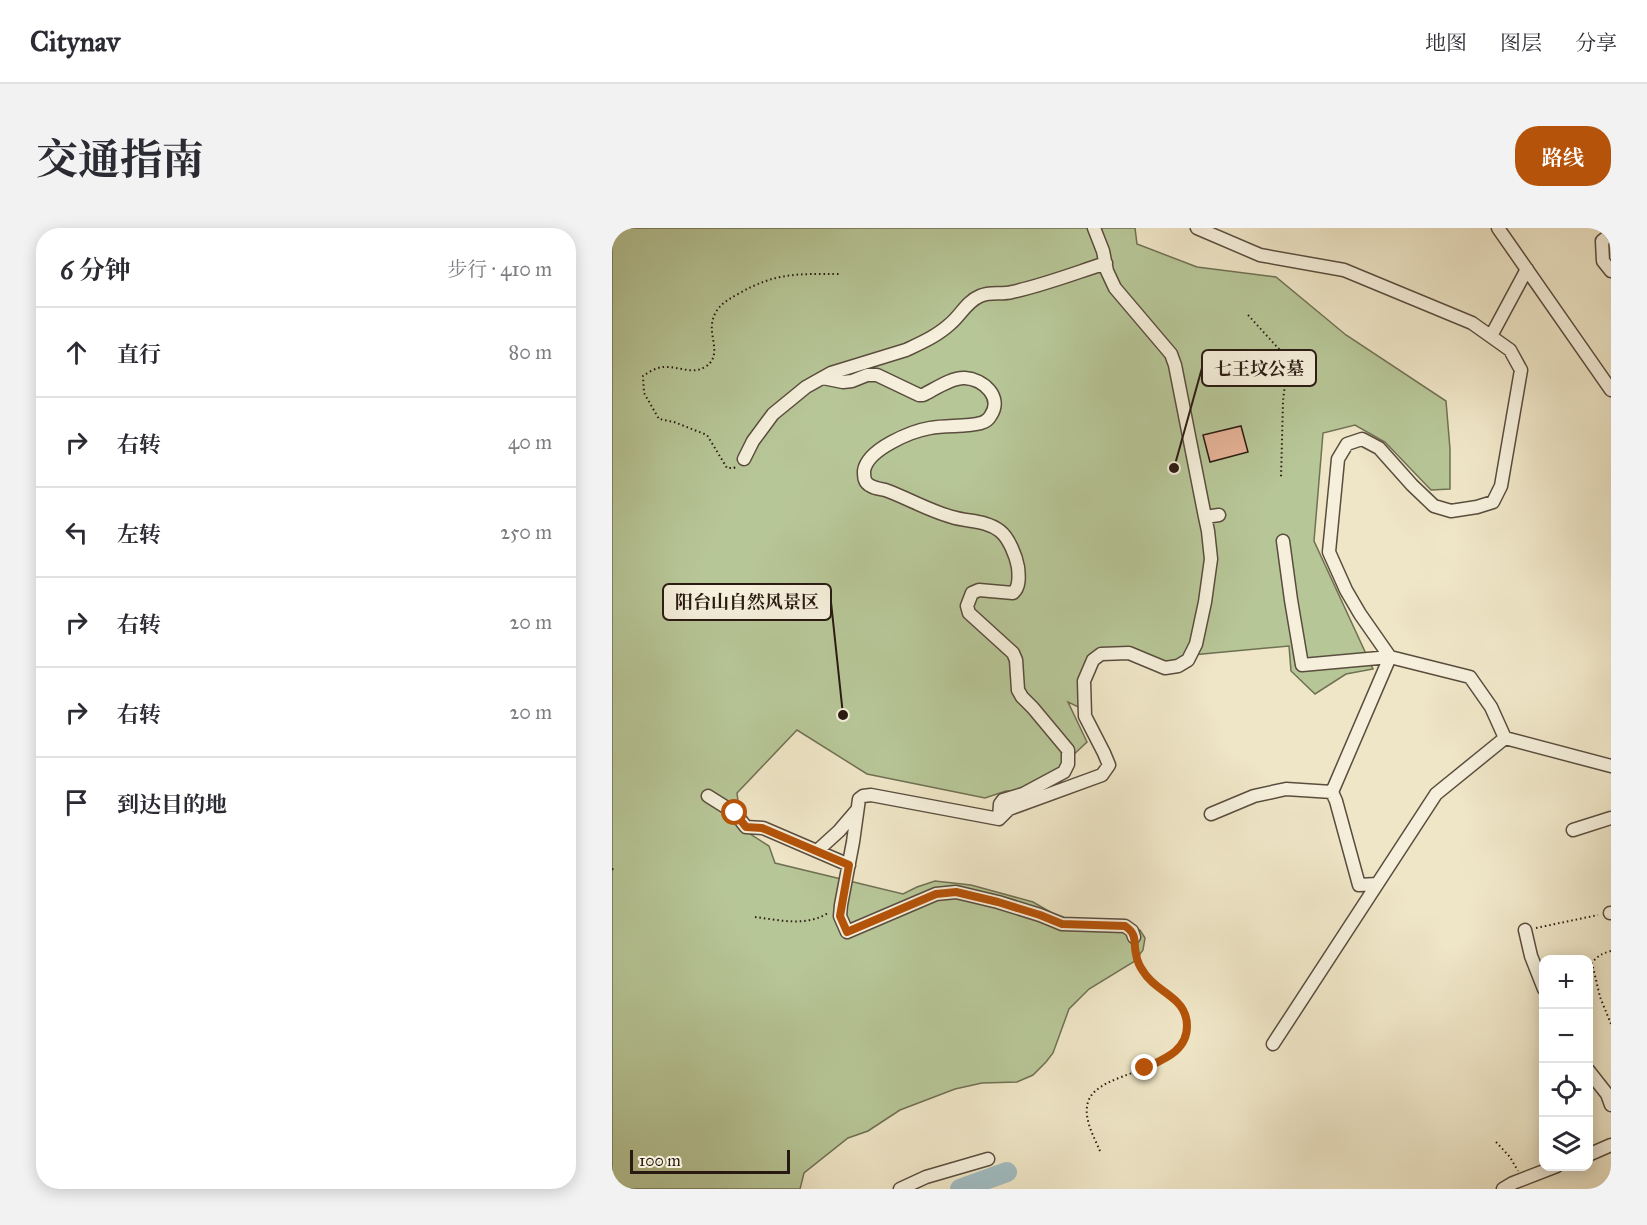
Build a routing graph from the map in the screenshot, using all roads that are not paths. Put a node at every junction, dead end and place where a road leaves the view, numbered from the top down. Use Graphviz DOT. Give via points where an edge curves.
graph roads {
  1 [pos="1094,228"];
  2 [pos="1197,228"];
  3 [pos="1498,228"];
  4 [pos="1611,234"];
  5 [pos="1106,263"];
  6 [pos="1527,269"];
  7 [pos="1611,271"];
  8 [pos="1491,336"];
  9 [pos="823,378"];
  10 [pos="1611,390"];
  11 [pos="744,459"];
  12 [pos="1219,515"];
  13 [pos="1205,517"];
  14 [pos="1283,541"];
  15 [pos="1390,657"];
  16 [pos="1505,738"];
  17 [pos="1611,766"];
  18 [pos="1332,792"];
  19 [pos="708,796"];
  20 [pos="858,809"];
  21 [pos="1211,814"];
  22 [pos="1611,818"];
  23 [pos="999,819"];
  24 [pos="1573,830"];
  25 [pos="817,851"];
  26 [pos="849,865"];
  27 [pos="1377,884"];
  28 [pos="1525,930"];
  29 [pos="1134,937"];
  30 [pos="1539,976"];
  31 [pos="1273,1044"];
  32 [pos="1593,1076"];
  33 [pos="1611,1104"];
  34 [pos="1611,1145"];
  35 [pos="1593,1153"];
  36 [pos="988,1159"];
  37 [pos="1545,1171"];
  38 [pos="900,1189"];
  39 [pos="1503,1189"];
  1 -- 5 [label="street"];
  2 -- 8 [label="street" via="1260,255 1344,270 1472,323"];
  3 -- 6 [label="street"];
  4 -- 7 [label="street" via="1602,241 1604,261"];
  5 -- 9 [label="street" via="1009,293 980,296 968,303 952,323 918,345"];
  5 -- 13 [label="street" via="1115,288 1171,354"];
  6 -- 8 [label="street"];
  6 -- 10 [label="street"];
  8 -- 15 [label="street" via="1510,350 1521,370 1501,486 1492,502 1451,511 1434,506 1379,448 1362,439 1347,444 1338,459 1329,552 1346,590"];
  9 -- 11 [label="street" via="773,414"];
  9 -- 23 [label="street" via="843,382 877,375 919,395 959,378 969,378 983,384 995,400 993,413 981,423 929,428 886,445 865,466 864,479 870,486 952,517 999,530 1017,560 1017,590 979,590 972,593 967,606 969,613 1013,653 1018,690 1068,750 1068,764 1064,772 1003,800"];
  12 -- 13 [label="street"];
  13 -- 23 [label="street" via="1211,559 1196,644 1188,660 1166,668 1129,653 1101,654 1084,681 1085,716 1109,765 1102,775 1009,809"];
  14 -- 15 [label="street" via="1302,665"];
  15 -- 16 [label="street" via="1470,677 1491,707"];
  15 -- 18 [label="street"];
  16 -- 17 [label="street"];
  16 -- 27 [label="street" via="1436,794"];
  18 -- 21 [label="street" via="1286,789 1254,796"];
  18 -- 27 [label="street" via="1359,885"];
  19 -- 25 [label="street" via="735,813 746,827 762,828"];
  20 -- 23 [label="street" via="859,799 870,795"];
  20 -- 25 [label="street"];
  20 -- 26 [label="street"];
  22 -- 24 [label="street"];
  25 -- 26 [label="street"];
  26 -- 29 [label="street" via="840,916 847,932 936,894 956,892 1062,924 1125,926"];
  27 -- 31 [label="street"];
  28 -- 30 [label="street"];
  32 -- 33 [label="street"];
  34 -- 35 [label="street"];
  36 -- 38 [label="street"];
  37 -- 39 [label="street"];
}
